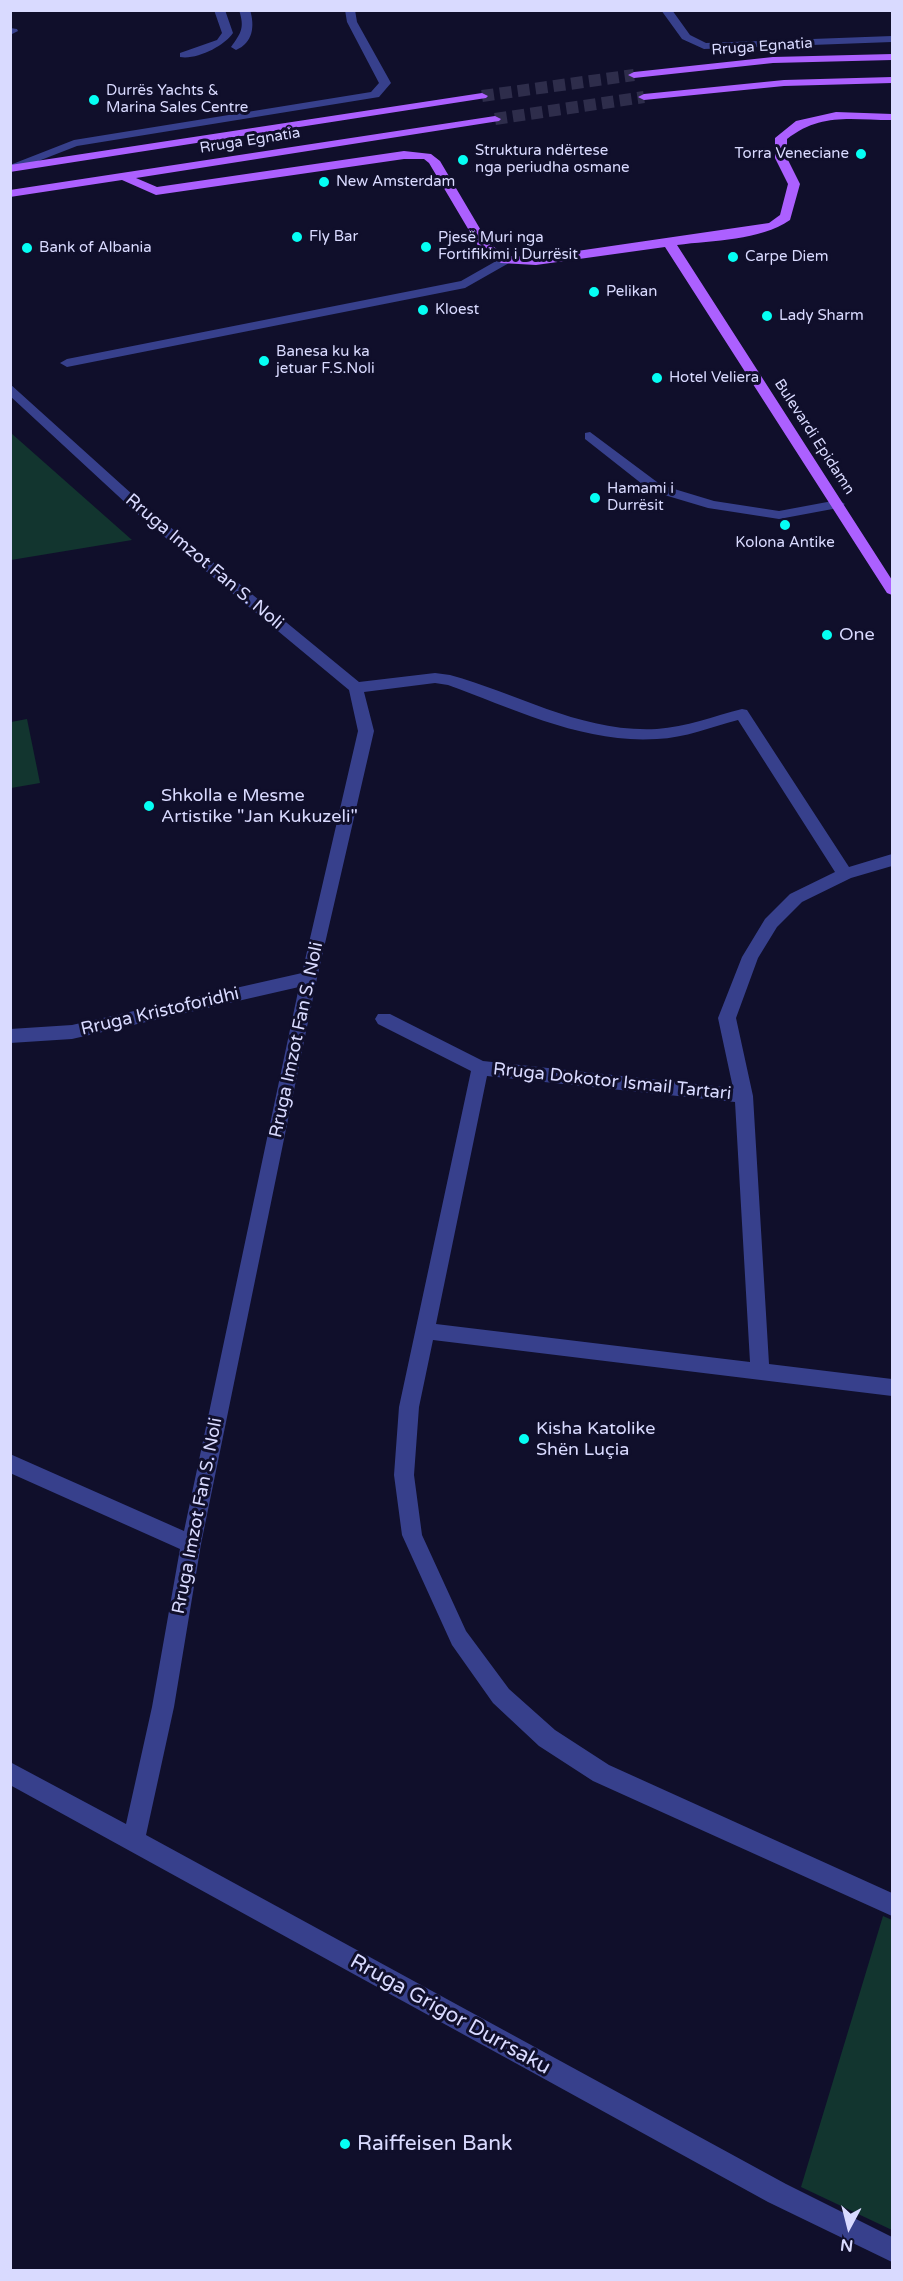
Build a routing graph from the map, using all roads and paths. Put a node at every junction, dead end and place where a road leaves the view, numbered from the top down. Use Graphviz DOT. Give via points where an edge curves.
graph roads {
  1 [pos="219,10"];
  2 [pos="244,10"];
  3 [pos="350,10"];
  4 [pos="666,10"];
  5 [pos="892,39"];
  6 [pos="236,46"];
  7 [pos="184,56"];
  8 [pos="892,57"];
  9 [pos="634,75"];
  10 [pos="892,80"];
  11 [pos="482,96"];
  12 [pos="644,97"];
  13 [pos="892,117"];
  14 [pos="495,119"];
  15 [pos="11,169"];
  16 [pos="122,176"];
  17 [pos="10,194"];
  18 [pos="669,243"];
  19 [pos="505,260"];
  20 [pos="67,363"];
  21 [pos="10,388"];
  22 [pos="590,436"];
  23 [pos="838,504"];
  24 [pos="892,589"];
  25 [pos="356,688"];
  26 [pos="892,860"];
  27 [pos="845,874"];
  28 [pos="309,978"];
  29 [pos="384,1019"];
  30 [pos="10,1036"];
  31 [pos="480,1068"];
  32 [pos="744,1096"];
  33 [pos="425,1331"];
  34 [pos="760,1372"];
  35 [pos="892,1388"];
  36 [pos="10,1463"];
  37 [pos="191,1544"];
  38 [pos="10,1773"];
  39 [pos="133,1841"];
  40 [pos="892,1905"];
  41 [pos="892,2250"];
  1 -- 7 [label="street" via="228,33 221,42"];
  2 -- 6 [label="street" via="249,24 246,35"];
  3 -- 15 [label="street" via="352,22 386,83 375,95 74,143"];
  4 -- 5 [label="street" via="686,37 704,46"];
  8 -- 9 [label="main road, Rruga Egnatia" via="773,60"];
  10 -- 12 [label="main road" via="784,83"];
  11 -- 15 [label="main road, Rruga Egnatia"];
  13 -- 18 [label="main road" via="836,115 800,123 781,138 781,158 794,184 786,216 773,226 756,231"];
  14 -- 16 [label="main road, Rruga Egnatia"];
  16 -- 17 [label="main road, Rruga Egnatia"];
  16 -- 19 [label="main road" via="156,191 404,155 427,156 434,161 484,246"];
  18 -- 19 [label="main road" via="536,261"];
  18 -- 23 [label="main road, Bulevardi Epidamn"];
  19 -- 20 [label="street" via="465,284"];
  21 -- 25 [label="street, Rruga Imzot Fan S. Noli" via="148,516"];
  22 -- 23 [label="street" via="657,488 713,505 779,515"];
  23 -- 24 [label="main road, Bulevardi Epidamn"];
  25 -- 27 [label="street" via="435,678 450,680 571,721 613,731 657,734 741,714"];
  25 -- 28 [label="street, Rruga Imzot Fan S. Noli" via="366,730"];
  26 -- 27 [label="street"];
  27 -- 32 [label="street" via="796,898 771,923 750,957 727,1018"];
  28 -- 30 [label="street, Rruga Kristoforidhi" via="72,1032"];
  28 -- 37 [label="street, Rruga Imzot Fan S. Noli"];
  29 -- 31 [label="street, Rruga Dokotor Ismail Tartari"];
  31 -- 32 [label="street, Rruga Dokotor Ismail Tartari"];
  31 -- 33 [label="street"];
  32 -- 34 [label="street"];
  33 -- 34 [label="street"];
  33 -- 40 [label="street" via="408,1407 404,1475 412,1535 459,1638 501,1696 547,1738 601,1773"];
  34 -- 35 [label="street"];
  36 -- 37 [label="street"];
  37 -- 39 [label="street, Rruga Imzot Fan S. Noli" via="163,1707"];
  38 -- 39 [label="street, Rruga Grigor Durrsaku"];
  39 -- 41 [label="street, Rruga Grigor Durrsaku" via="777,2193"];
}
